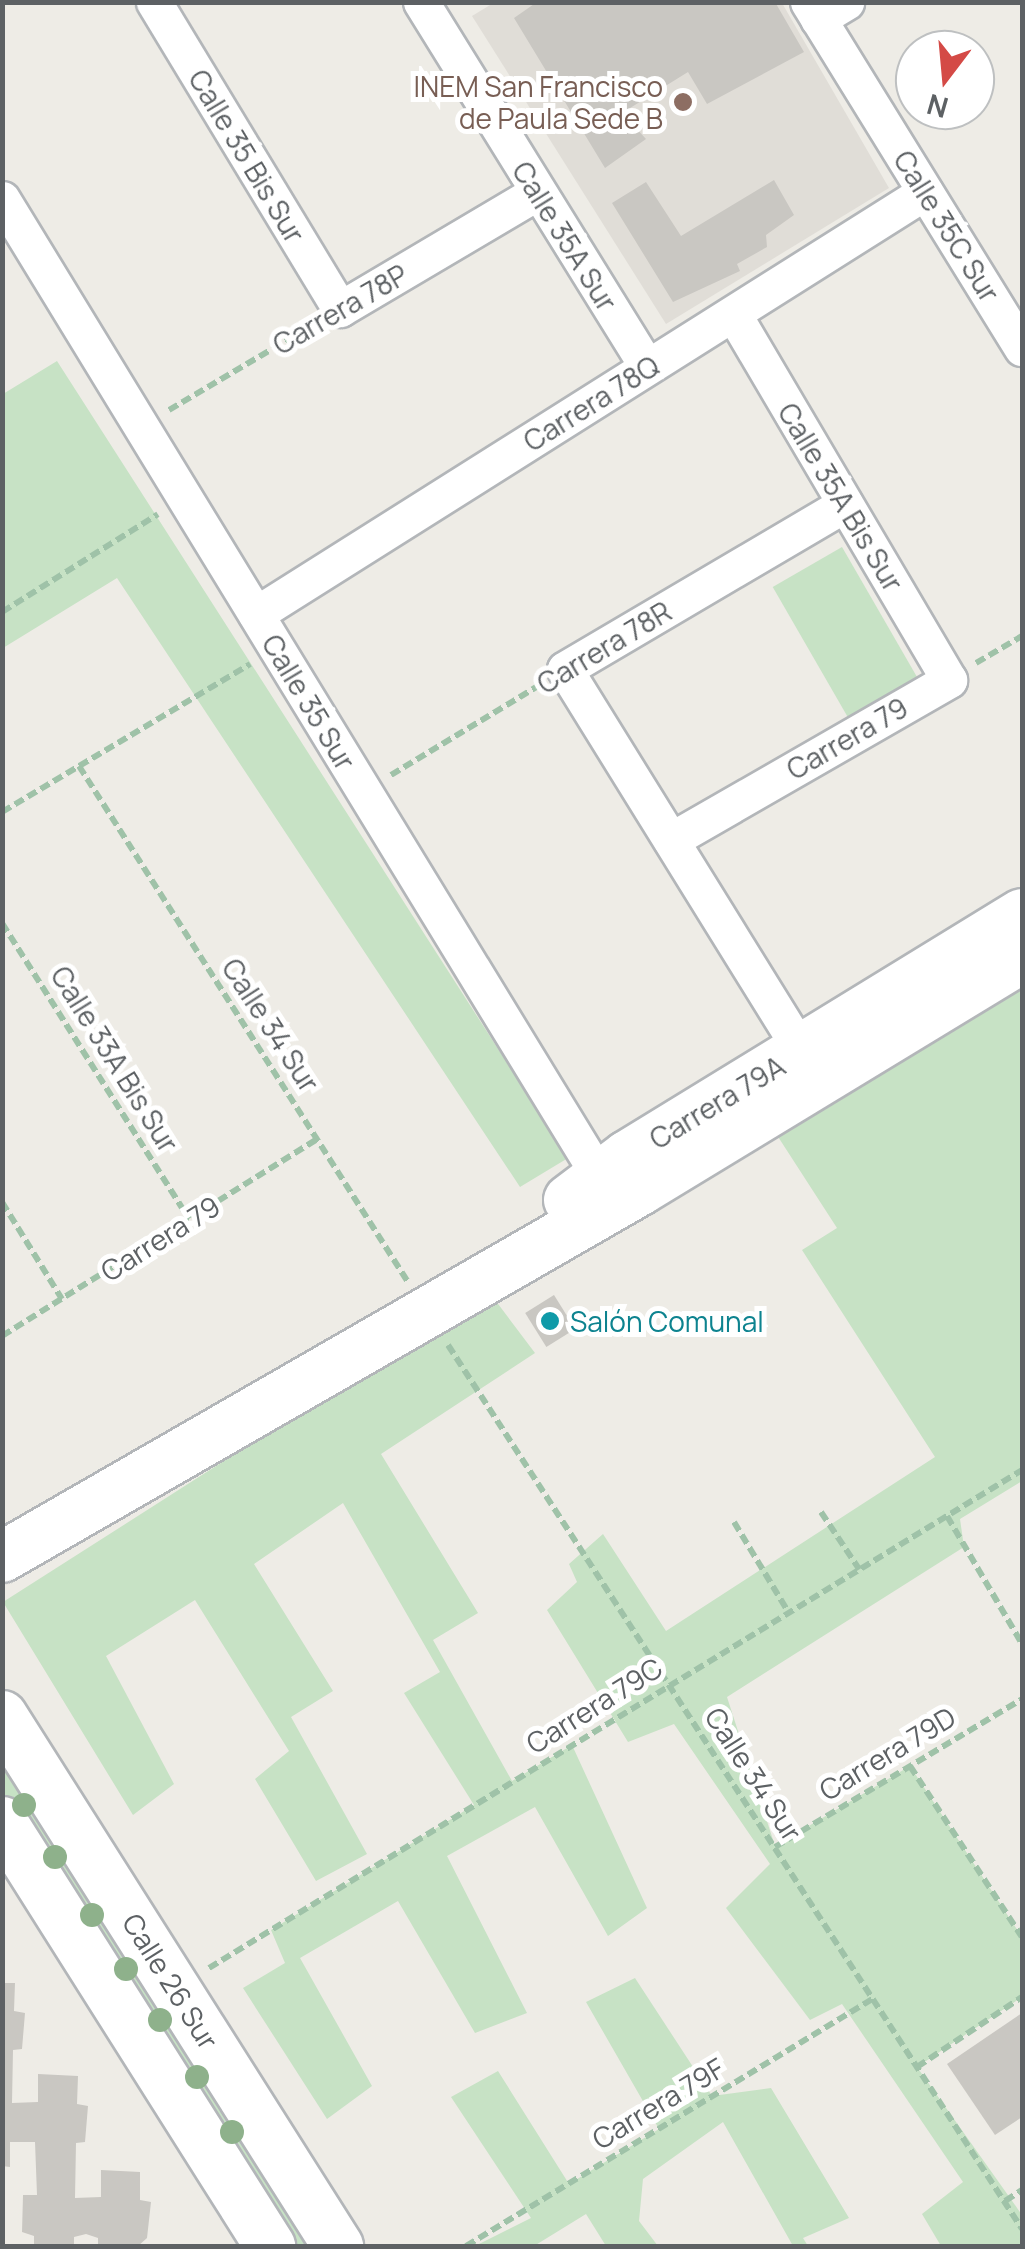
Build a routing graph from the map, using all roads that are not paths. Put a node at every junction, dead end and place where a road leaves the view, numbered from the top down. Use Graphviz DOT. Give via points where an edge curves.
graph roads {
  1 [pos="154,2"];
  2 [pos="425,4"];
  3 [pos="824,8"];
  4 [pos="538,192"];
  5 [pos="926,192"];
  6 [pos="2,200"];
  7 [pos="340,309"];
  8 [pos="733,314"];
  9 [pos="1022,348"];
  10 [pos="647,367"];
  11 [pos="845,504"];
  12 [pos="256,614"];
  13 [pos="948,680"];
  14 [pos="671,840"];
  15 [pos="1022,914"];
  16 [pos="1022,958"];
  17 [pos="810,1066"];
  18 [pos="608,1190"];
  19 [pos="2,1558"];
  20 [pos="2,1716"];
  21 [pos="2,1822"];
  22 [pos="270,2246"];
  23 [pos="338,2246"];
  1 -- 7 [label="street, Calle 35 Bis Sur"];
  2 -- 4 [label="street, Calle 35A Sur"];
  3 -- 5 [label="street, Calle 35C Sur"];
  4 -- 7 [label="street, Carrera 78P"];
  4 -- 10 [label="street, Calle 35A Sur"];
  5 -- 8 [label="street, Carrera 78Q"];
  5 -- 9 [label="street, Calle 35C Sur"];
  6 -- 12 [label="street, Calle 35 Sur"];
  8 -- 10 [label="street, Carrera 78Q"];
  8 -- 11 [label="street, Calle 35A Bis Sur"];
  10 -- 12 [label="street, Carrera 78Q"];
  11 -- 13 [label="street, Calle 35A Bis Sur"];
  11 -- 14 [label="street, Carrera 78R" via="565,669"];
  12 -- 18 [label="street, Calle 35 Sur"];
  13 -- 14 [label="street, Carrera 79"];
  14 -- 17 [label="street"];
  15 -- 17 [label="street, Carrera 79A"];
  16 -- 17 [label="street, Carrera 79A"];
  17 -- 18 [label="street, Carrera 79A"];
  18 -- 19 [label="street, Carrera 79A" via="436,1326"];
  20 -- 23 [label="street, Calle 26 Sur"];
  21 -- 22 [label="street, Calle 26 Sur"];
}
